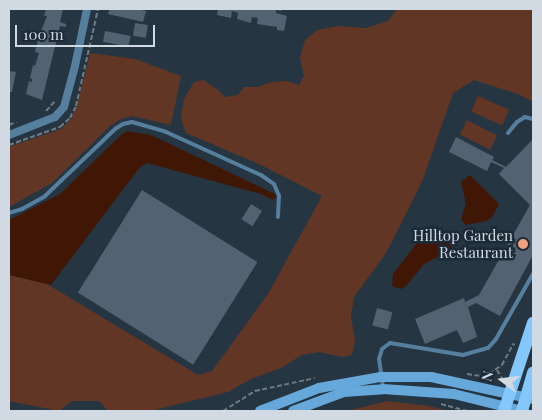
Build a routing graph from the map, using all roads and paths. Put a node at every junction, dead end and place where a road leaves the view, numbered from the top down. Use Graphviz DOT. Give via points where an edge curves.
graph roads {
  1 [pos="87,9"];
  2 [pos="60,93"];
  3 [pos="43,113"];
  4 [pos="533,119"];
  5 [pos="17,122"];
  6 [pos="9,125"];
  7 [pos="508,133"];
  8 [pos="9,135"];
  9 [pos="9,213"];
  10 [pos="278,217"];
  11 [pos="533,274"];
  12 [pos="533,323"];
  13 [pos="497,370"];
  14 [pos="533,373"];
  15 [pos="381,377"];
  16 [pos="502,380"];
  17 [pos="383,389"];
  18 [pos="255,391"];
  19 [pos="510,393"];
  20 [pos="529,398"];
  21 [pos="436,403"];
  22 [pos="505,409"];
  23 [pos="224,411"];
  24 [pos="260,411"];
  25 [pos="293,411"];
  26 [pos="468,411"];
  27 [pos="522,411"];
  1 -- 8 [label="street" via="64,107 55,117"];
  2 -- 3 [label="path"];
  4 -- 7 [label="lane" via="525,117"];
  5 -- 6 [label="path"];
  9 -- 10 [label="lane" via="46,196 115,129 132,122 166,132 261,175 274,184 279,196"];
  11 -- 15 [label="lane" via="488,348 463,355 390,343 382,349 378,359"];
  12 -- 19 [label="main road"];
  13 -- 16 [label="path"];
  14 -- 20 [label="main road"];
  15 -- 17 [label="lane"];
  15 -- 19 [label="main road" via="431,377"];
  15 -- 24 [label="main road" via="319,388"];
  17 -- 22 [label="main road" via="454,394"];
  17 -- 25 [label="main road" via="344,392"];
  18 -- 23 [label="path"];
  19 -- 20 [label="main road"];
  19 -- 22 [label="main road"];
  20 -- 27 [label="main road"];
  21 -- 26 [label="path"];
  22 -- 27 [label="main road"];
}
